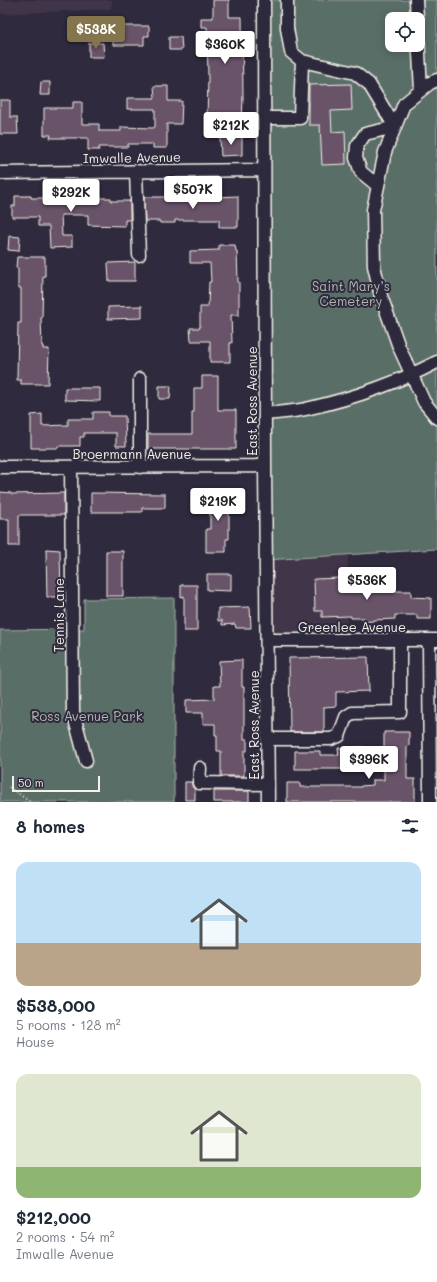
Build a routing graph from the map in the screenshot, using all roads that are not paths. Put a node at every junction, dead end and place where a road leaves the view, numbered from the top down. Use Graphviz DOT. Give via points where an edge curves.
graph roads {
  1 [pos="264,0"];
  2 [pos="287,0"];
  3 [pos="416,0"];
  4 [pos="417,12"];
  5 [pos="419,52"];
  6 [pos="302,61"];
  7 [pos="437,80"];
  8 [pos="421,90"];
  9 [pos="264,118"];
  10 [pos="395,127"];
  11 [pos="264,170"];
  12 [pos="136,171"];
  13 [pos="0,173"];
  14 [pos="378,186"];
  15 [pos="139,255"];
  16 [pos="437,362"];
  17 [pos="412,375"];
  18 [pos="140,379"];
  19 [pos="265,414"];
  20 [pos="437,418"];
  21 [pos="265,466"];
  22 [pos="0,467"];
  23 [pos="72,467"];
  24 [pos="140,467"];
  25 [pos="266,640"];
  26 [pos="400,640"];
  27 [pos="433,640"];
  28 [pos="267,739"];
  29 [pos="86,761"];
  30 [pos="200,768"];
  31 [pos="267,784"];
  32 [pos="268,802"];
  33 [pos="430,802"];
  1 -- 9 [label="street, East Ross Avenue"];
  2 -- 6 [label="street" via="287,28 291,52"];
  3 -- 4 [label="street"];
  5 -- 8 [label="street"];
  6 -- 9 [label="street" via="300,118"];
  6 -- 10 [label="street" via="355,73 369,84"];
  7 -- 8 [label="street"];
  8 -- 10 [label="street" via="404,104"];
  9 -- 11 [label="street, East Ross Avenue"];
  10 -- 14 [label="street" via="385,152"];
  10 -- 14 [label="street" via="365,134 357,146 356,158 361,172"];
  11 -- 12 [label="street, Imwalle Avenue"];
  11 -- 19 [label="street, East Ross Avenue"];
  12 -- 13 [label="street, Imwalle Avenue"];
  12 -- 15 [label="street"];
  14 -- 17 [label="street" via="373,210 374,266 399,347"];
  16 -- 17 [label="street"];
  17 -- 19 [label="street" via="362,394 309,409"];
  17 -- 20 [label="street" via="424,402"];
  18 -- 24 [label="street"];
  19 -- 21 [label="street, East Ross Avenue"];
  21 -- 24 [label="street, Broermann Avenue"];
  21 -- 25 [label="street, East Ross Avenue"];
  22 -- 23 [label="street, Broermann Avenue"];
  23 -- 24 [label="street, Broermann Avenue"];
  23 -- 29 [label="street, Tennis Lane" via="73,712"];
  25 -- 26 [label="street, Greenlee Avenue"];
  25 -- 28 [label="street, East Ross Avenue"];
  26 -- 27 [label="street, Greenlee Avenue"];
  26 -- 28 [label="street" via="400,712 352,713 346,717 339,736 331,739"];
  27 -- 33 [label="street"];
  28 -- 31 [label="street, East Ross Avenue"];
  30 -- 31 [label="street" via="199,782"];
  31 -- 32 [label="street, East Ross Avenue"];
}
